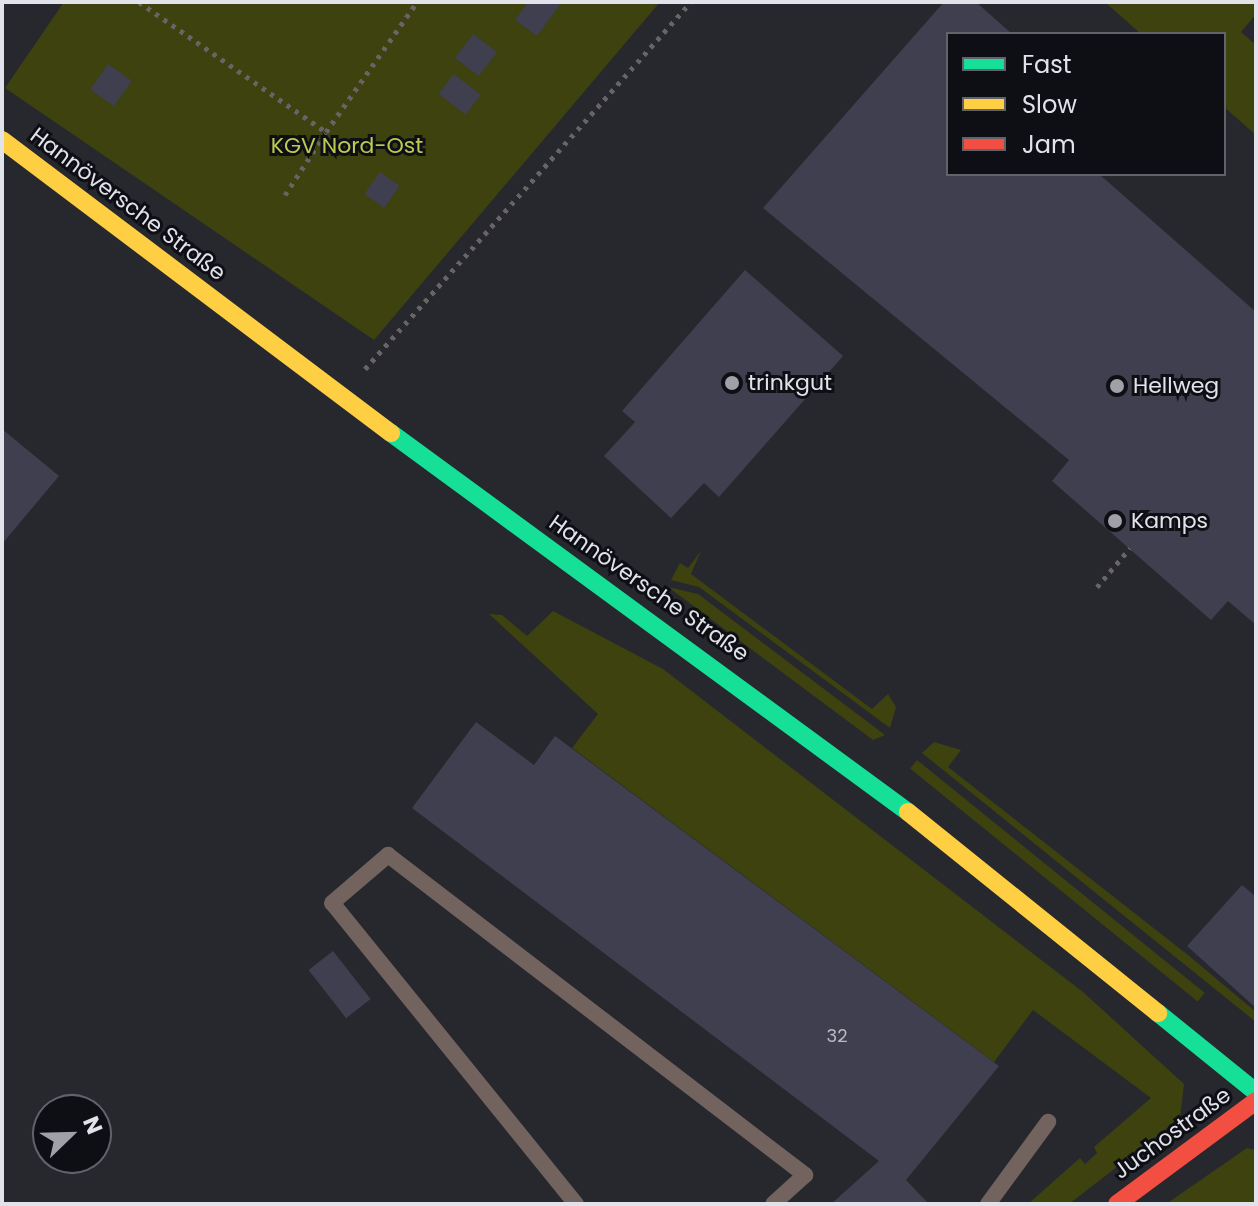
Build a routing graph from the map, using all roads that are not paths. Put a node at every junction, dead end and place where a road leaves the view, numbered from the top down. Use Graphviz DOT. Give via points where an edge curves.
graph roads {
  1 [pos="2,140"];
  2 [pos="1256,1092"];
  3 [pos="1256,1101"];
  4 [pos="1048,1122"];
  5 [pos="576,1204"];
  6 [pos="773,1204"];
  7 [pos="988,1204"];
  8 [pos="1117,1204"];
  1 -- 2 [label="main road, Hannöversche Straße" via="857,770"];
  3 -- 8 [label="main road, Juchostraße"];
  4 -- 7 [label="lane"];
  5 -- 6 [label="lane" via="332,903 388,855 805,1175"];
}
